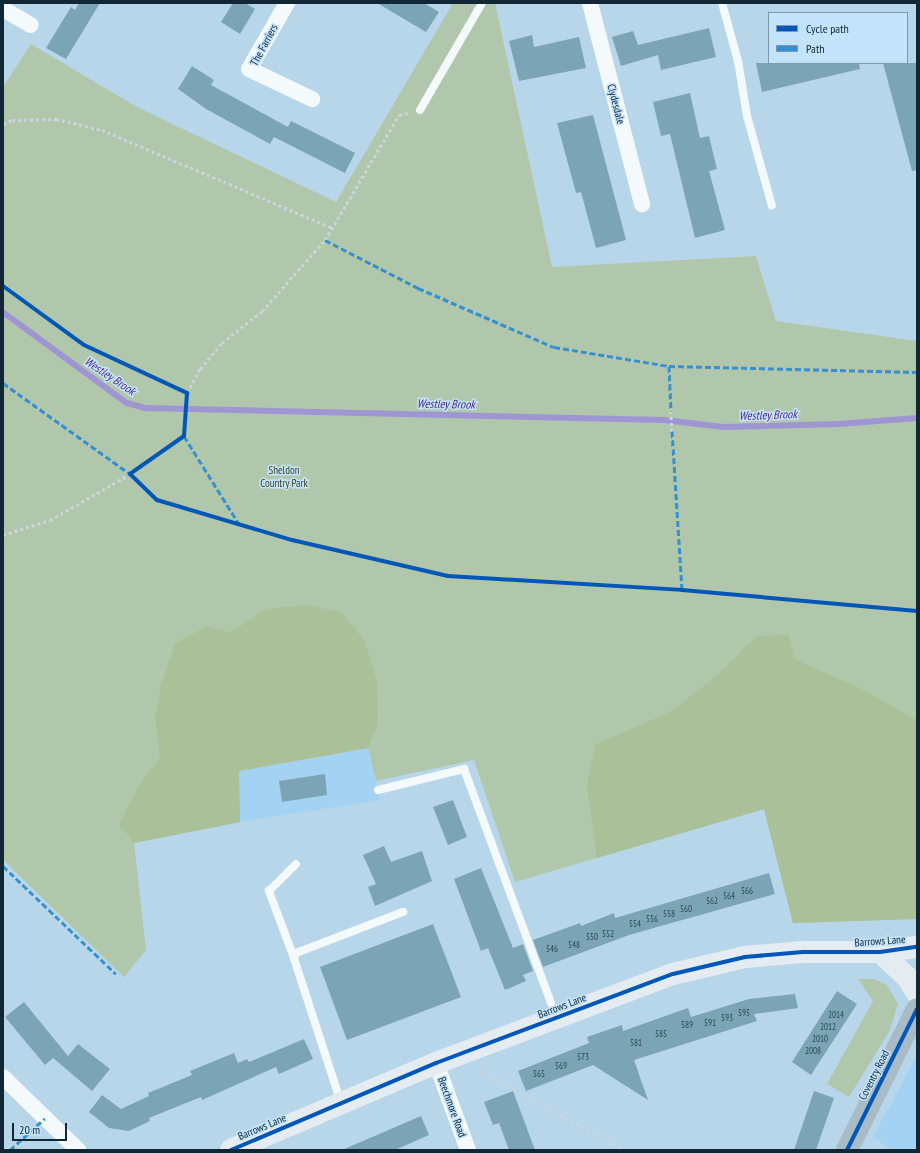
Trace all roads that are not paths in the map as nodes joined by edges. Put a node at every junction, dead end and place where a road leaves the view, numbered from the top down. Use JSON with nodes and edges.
{"nodes":[{"id":1,"x":287,"y":3,"type":"edge"},
{"id":2,"x":482,"y":3,"type":"edge"},
{"id":3,"x":590,"y":3,"type":"edge"},
{"id":4,"x":722,"y":3,"type":"edge"},
{"id":5,"x":3,"y":9,"type":"edge"},
{"id":6,"x":31,"y":25,"type":"dead end"},
{"id":7,"x":312,"y":99,"type":"dead end"},
{"id":8,"x":420,"y":110,"type":"road end"},
{"id":9,"x":642,"y":204,"type":"dead end"},
{"id":10,"x":772,"y":206,"type":"dead end"},
{"id":11,"x":378,"y":790,"type":"dead end"},
{"id":12,"x":296,"y":864,"type":"dead end"},
{"id":13,"x":403,"y":912,"type":"dead end"},
{"id":14,"x":917,"y":947,"type":"edge"},
{"id":15,"x":880,"y":952,"type":"junction"},
{"id":16,"x":294,"y":958,"type":"junction"},
{"id":17,"x":917,"y":993,"type":"edge"},
{"id":18,"x":917,"y":1009,"type":"edge"},
{"id":19,"x":556,"y":1018,"type":"junction"},
{"id":20,"x":436,"y":1064,"type":"junction"},
{"id":21,"x":3,"y":1077,"type":"edge"},
{"id":22,"x":342,"y":1103,"type":"junction"},
{"id":23,"x":78,"y":1150,"type":"edge"},
{"id":24,"x":231,"y":1150,"type":"edge"},
{"id":25,"x":468,"y":1150,"type":"edge"},
{"id":26,"x":847,"y":1150,"type":"edge"}],
"edges":[{"from":1,"to":7,"type":"street","name":"The Farriers"},
{"from":2,"to":8,"type":"lane"},
{"from":3,"to":9,"type":"street","name":"Clydesdale"},
{"from":4,"to":10,"type":"lane"},
{"from":5,"to":6,"type":"street"},
{"from":11,"to":19,"type":"lane"},
{"from":12,"to":16,"type":"lane"},
{"from":13,"to":16,"type":"lane"},
{"from":14,"to":15,"type":"street","name":"Barrows Lane"},
{"from":15,"to":17,"type":"street","name":"Barrows Lane"},
{"from":15,"to":19,"type":"street","name":"Barrows Lane"},
{"from":16,"to":22,"type":"lane"},
{"from":18,"to":26,"type":"highway","name":"Coventry Road"},
{"from":19,"to":20,"type":"street","name":"Barrows Lane"},
{"from":20,"to":22,"type":"street","name":"Barrows Lane"},
{"from":20,"to":25,"type":"street","name":"Beechmore Road"},
{"from":21,"to":23,"type":"street"},
{"from":22,"to":24,"type":"street","name":"Barrows Lane"}]}
